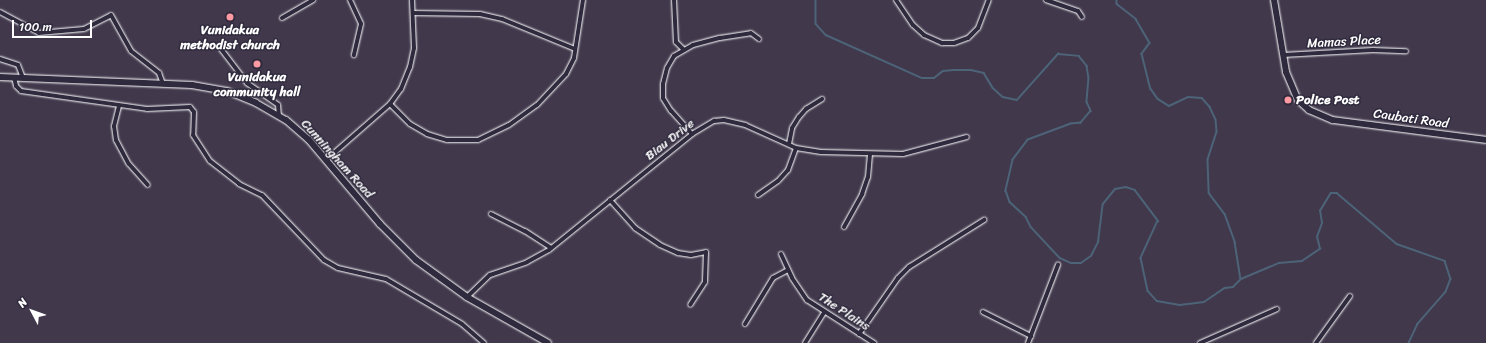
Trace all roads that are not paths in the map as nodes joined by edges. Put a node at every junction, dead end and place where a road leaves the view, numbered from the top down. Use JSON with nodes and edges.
{"nodes":[{"id":1,"x":313,"y":0,"type":"edge"},
{"id":2,"x":350,"y":0,"type":"edge"},
{"id":3,"x":412,"y":0,"type":"edge"},
{"id":4,"x":583,"y":0,"type":"edge"},
{"id":5,"x":674,"y":0,"type":"edge"},
{"id":6,"x":896,"y":0,"type":"edge"},
{"id":7,"x":989,"y":0,"type":"edge"},
{"id":8,"x":1046,"y":0,"type":"edge"},
{"id":9,"x":1274,"y":0,"type":"edge"},
{"id":10,"x":0,"y":12,"type":"edge"},
{"id":11,"x":413,"y":13,"type":"junction"},
{"id":12,"x":1082,"y":17,"type":"dead end"},
{"id":13,"x":282,"y":18,"type":"dead end"},
{"id":14,"x":759,"y":39,"type":"dead end"},
{"id":15,"x":221,"y":49,"type":"dead end"},
{"id":16,"x":575,"y":49,"type":"junction"},
{"id":17,"x":684,"y":50,"type":"junction"},
{"id":18,"x":1406,"y":51,"type":"dead end"},
{"id":19,"x":354,"y":55,"type":"dead end"},
{"id":20,"x":1283,"y":55,"type":"junction"},
{"id":21,"x":0,"y":59,"type":"edge"},
{"id":22,"x":0,"y":77,"type":"edge"},
{"id":23,"x":14,"y":77,"type":"junction"},
{"id":24,"x":23,"y":78,"type":"junction"},
{"id":25,"x":163,"y":84,"type":"junction"},
{"id":26,"x":822,"y":99,"type":"dead end"},
{"id":27,"x":390,"y":104,"type":"junction"},
{"id":28,"x":119,"y":106,"type":"junction"},
{"id":29,"x":279,"y":116,"type":"junction"},
{"id":30,"x":692,"y":134,"type":"junction"},
{"id":31,"x":967,"y":137,"type":"dead end"},
{"id":32,"x":1486,"y":140,"type":"edge"},
{"id":33,"x":790,"y":144,"type":"junction"},
{"id":34,"x":796,"y":148,"type":"junction"},
{"id":35,"x":870,"y":154,"type":"junction"},
{"id":36,"x":326,"y":160,"type":"junction"},
{"id":37,"x":148,"y":185,"type":"dead end"},
{"id":38,"x":758,"y":195,"type":"dead end"},
{"id":39,"x":610,"y":200,"type":"junction"},
{"id":40,"x":491,"y":214,"type":"dead end"},
{"id":41,"x":984,"y":220,"type":"dead end"},
{"id":42,"x":844,"y":227,"type":"dead end"},
{"id":43,"x":551,"y":248,"type":"junction"},
{"id":44,"x":780,"y":254,"type":"dead end"},
{"id":45,"x":1058,"y":265,"type":"dead end"},
{"id":46,"x":788,"y":270,"type":"junction"},
{"id":47,"x":1350,"y":296,"type":"dead end"},
{"id":48,"x":467,"y":297,"type":"junction"},
{"id":49,"x":690,"y":306,"type":"dead end"},
{"id":50,"x":1277,"y":310,"type":"dead end"},
{"id":51,"x":824,"y":312,"type":"junction"},
{"id":52,"x":983,"y":312,"type":"dead end"},
{"id":53,"x":745,"y":324,"type":"dead end"},
{"id":54,"x":859,"y":334,"type":"junction"},
{"id":55,"x":1031,"y":336,"type":"junction"},
{"id":56,"x":484,"y":343,"type":"edge"},
{"id":57,"x":548,"y":343,"type":"edge"},
{"id":58,"x":805,"y":343,"type":"edge"},
{"id":59,"x":874,"y":343,"type":"edge"},
{"id":60,"x":1028,"y":343,"type":"edge"},
{"id":61,"x":1200,"y":343,"type":"edge"},
{"id":62,"x":1316,"y":343,"type":"edge"}],
"edges":[{"from":1,"to":13,"type":"street"},
{"from":2,"to":19,"type":"street"},
{"from":3,"to":11,"type":"street"},
{"from":4,"to":16,"type":"street"},
{"from":5,"to":17,"type":"street"},
{"from":6,"to":7,"type":"street"},
{"from":8,"to":12,"type":"street"},
{"from":9,"to":20,"type":"main road","name":"Caubati Road"},
{"from":10,"to":25,"type":"street"},
{"from":11,"to":16,"type":"street"},
{"from":11,"to":27,"type":"street"},
{"from":14,"to":17,"type":"street"},
{"from":15,"to":29,"type":"street"},
{"from":16,"to":27,"type":"street"},
{"from":17,"to":30,"type":"street"},
{"from":18,"to":20,"type":"street","name":"Mamas Place"},
{"from":20,"to":32,"type":"main road","name":"Caubati Road"},
{"from":21,"to":24,"type":"street"},
{"from":22,"to":23,"type":"main road","name":"Cunningham Road"},
{"from":23,"to":24,"type":"main road","name":"Cunningham Road"},
{"from":23,"to":28,"type":"street"},
{"from":24,"to":25,"type":"main road","name":"Cunningham Road"},
{"from":25,"to":29,"type":"main road","name":"Cunningham Road"},
{"from":26,"to":33,"type":"street"},
{"from":27,"to":36,"type":"street"},
{"from":28,"to":37,"type":"street"},
{"from":28,"to":56,"type":"street"},
{"from":29,"to":36,"type":"main road","name":"Cunningham Road"},
{"from":30,"to":33,"type":"street","name":"Biau Drive"},
{"from":30,"to":39,"type":"street","name":"Biau Drive"},
{"from":31,"to":35,"type":"street","name":"Biau Drive"},
{"from":33,"to":34,"type":"street","name":"Biau Drive"},
{"from":34,"to":35,"type":"street","name":"Biau Drive"},
{"from":34,"to":38,"type":"street"},
{"from":35,"to":42,"type":"street"},
{"from":36,"to":48,"type":"main road","name":"Cunningham Road"},
{"from":39,"to":43,"type":"street","name":"Biau Drive"},
{"from":39,"to":49,"type":"street"},
{"from":40,"to":43,"type":"street"},
{"from":41,"to":54,"type":"street"},
{"from":43,"to":48,"type":"street","name":"Biau Drive"},
{"from":44,"to":46,"type":"street","name":"The Plains"},
{"from":45,"to":55,"type":"street"},
{"from":46,"to":51,"type":"street","name":"The Plains"},
{"from":46,"to":53,"type":"street"},
{"from":47,"to":62,"type":"street"},
{"from":48,"to":57,"type":"main road","name":"Cunningham Road"},
{"from":50,"to":61,"type":"street"},
{"from":51,"to":54,"type":"street","name":"The Plains"},
{"from":51,"to":58,"type":"street"},
{"from":52,"to":55,"type":"street"},
{"from":54,"to":59,"type":"street","name":"The Plains"},
{"from":55,"to":60,"type":"street"}]}
